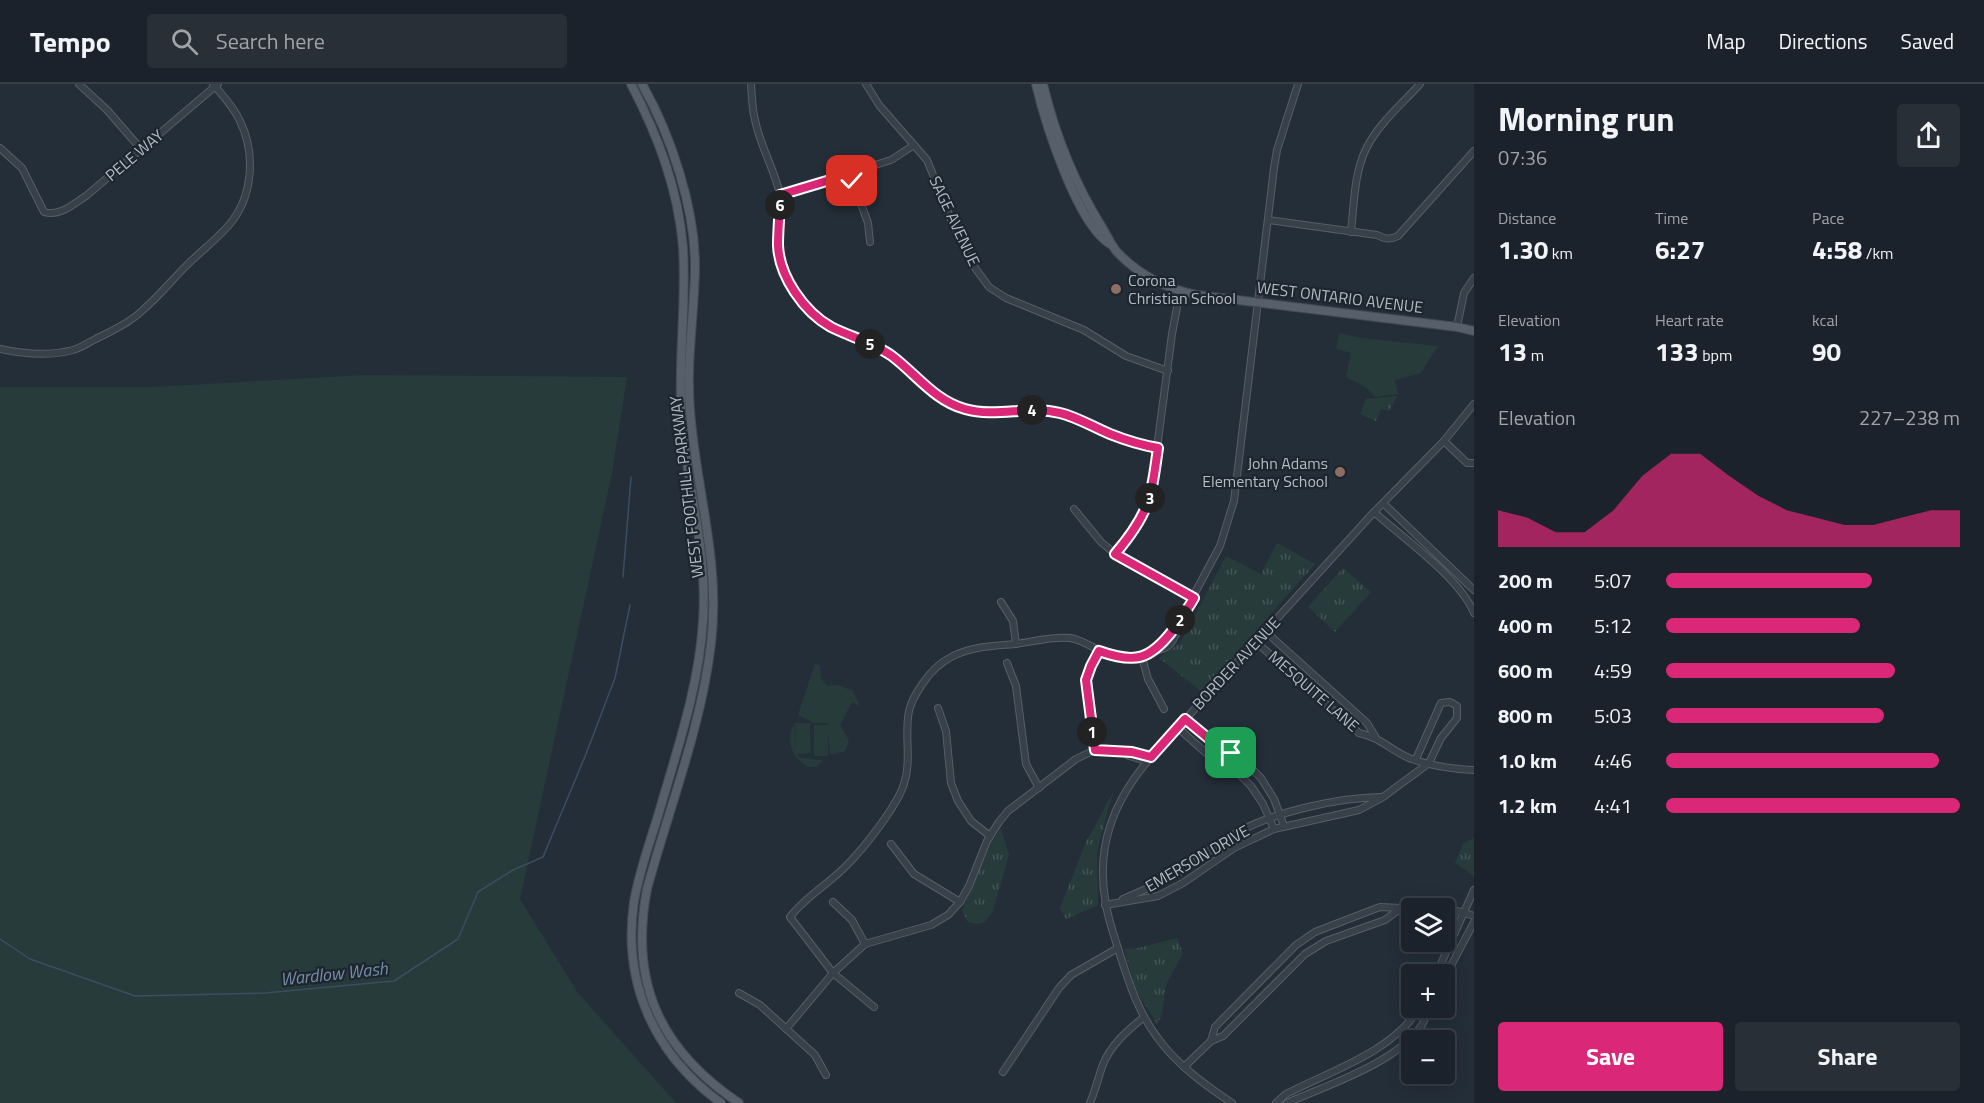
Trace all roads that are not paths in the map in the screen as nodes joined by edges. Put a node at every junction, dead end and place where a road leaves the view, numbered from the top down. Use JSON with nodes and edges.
{"nodes":[{"id":1,"x":79,"y":84,"type":"edge"},
{"id":2,"x":631,"y":84,"type":"edge"},
{"id":3,"x":642,"y":84,"type":"edge"},
{"id":4,"x":751,"y":84,"type":"edge"},
{"id":5,"x":866,"y":84,"type":"edge"},
{"id":6,"x":1036,"y":84,"type":"edge"},
{"id":7,"x":1043,"y":84,"type":"edge"},
{"id":8,"x":1298,"y":84,"type":"edge"},
{"id":9,"x":1420,"y":84,"type":"edge"},
{"id":10,"x":216,"y":85,"type":"edge"},
{"id":11,"x":914,"y":145,"type":"junction"},
{"id":12,"x":0,"y":148,"type":"edge"},
{"id":13,"x":141,"y":149,"type":"junction"},
{"id":14,"x":1474,"y":151,"type":"edge"},
{"id":15,"x":850,"y":174,"type":"junction"},
{"id":16,"x":780,"y":195,"type":"junction"},
{"id":17,"x":1268,"y":220,"type":"junction"},
{"id":18,"x":1351,"y":232,"type":"junction"},
{"id":19,"x":870,"y":242,"type":"dead end"},
{"id":20,"x":1111,"y":244,"type":"junction"},
{"id":21,"x":1474,"y":278,"type":"edge"},
{"id":22,"x":1180,"y":291,"type":"junction"},
{"id":23,"x":1258,"y":302,"type":"junction"},
{"id":24,"x":1456,"y":327,"type":"junction"},
{"id":25,"x":1474,"y":331,"type":"edge"},
{"id":26,"x":0,"y":349,"type":"edge"},
{"id":27,"x":1168,"y":371,"type":"junction"},
{"id":28,"x":1474,"y":404,"type":"edge"},
{"id":29,"x":1444,"y":441,"type":"junction"},
{"id":30,"x":1158,"y":448,"type":"junction"},
{"id":31,"x":1474,"y":463,"type":"edge"},
{"id":32,"x":1383,"y":503,"type":"junction"},
{"id":33,"x":1074,"y":509,"type":"dead end"},
{"id":34,"x":1374,"y":512,"type":"junction"},
{"id":35,"x":1115,"y":554,"type":"junction"},
{"id":36,"x":1474,"y":590,"type":"edge"},
{"id":37,"x":1194,"y":598,"type":"junction"},
{"id":38,"x":1000,"y":602,"type":"dead end"},
{"id":39,"x":1474,"y":613,"type":"edge"},
{"id":40,"x":1266,"y":632,"type":"junction"},
{"id":41,"x":1256,"y":642,"type":"junction"},
{"id":42,"x":1016,"y":644,"type":"junction"},
{"id":43,"x":1099,"y":651,"type":"junction"},
{"id":44,"x":1142,"y":657,"type":"junction"},
{"id":45,"x":1007,"y":663,"type":"dead end"},
{"id":46,"x":938,"y":708,"type":"dead end"},
{"id":47,"x":1164,"y":709,"type":"dead end"},
{"id":48,"x":1185,"y":719,"type":"junction"},
{"id":49,"x":1177,"y":727,"type":"junction"},
{"id":50,"x":1375,"y":736,"type":"junction"},
{"id":51,"x":1095,"y":750,"type":"junction"},
{"id":52,"x":1149,"y":759,"type":"junction"},
{"id":53,"x":1416,"y":759,"type":"junction"},
{"id":54,"x":1429,"y":763,"type":"junction"},
{"id":55,"x":1474,"y":770,"type":"edge"},
{"id":56,"x":1039,"y":788,"type":"junction"},
{"id":57,"x":1383,"y":797,"type":"junction"},
{"id":58,"x":1280,"y":815,"type":"junction"},
{"id":59,"x":1269,"y":818,"type":"junction"},
{"id":60,"x":1284,"y":826,"type":"junction"},
{"id":61,"x":1274,"y":829,"type":"junction"},
{"id":62,"x":990,"y":836,"type":"junction"},
{"id":63,"x":891,"y":844,"type":"dead end"},
{"id":64,"x":1474,"y":890,"type":"edge"},
{"id":65,"x":833,"y":902,"type":"dead end"},
{"id":66,"x":960,"y":902,"type":"junction"},
{"id":67,"x":1117,"y":902,"type":"junction"},
{"id":68,"x":1105,"y":905,"type":"junction"},
{"id":69,"x":1401,"y":908,"type":"joint"},
{"id":70,"x":1455,"y":910,"type":"edge"},
{"id":71,"x":1464,"y":913,"type":"junction"},
{"id":72,"x":1474,"y":916,"type":"edge"},
{"id":73,"x":1474,"y":922,"type":"edge"},
{"id":74,"x":866,"y":944,"type":"junction"},
{"id":75,"x":1118,"y":948,"type":"junction"},
{"id":76,"x":1283,"y":957,"type":"junction"},
{"id":77,"x":1441,"y":964,"type":"edge"},
{"id":78,"x":1452,"y":964,"type":"edge"},
{"id":79,"x":1292,"y":965,"type":"junction"},
{"id":80,"x":833,"y":973,"type":"junction"},
{"id":81,"x":739,"y":993,"type":"dead end"},
{"id":82,"x":874,"y":1007,"type":"dead end"},
{"id":83,"x":1144,"y":1017,"type":"junction"},
{"id":84,"x":1412,"y":1018,"type":"edge"},
{"id":85,"x":1425,"y":1018,"type":"edge"},
{"id":86,"x":786,"y":1029,"type":"junction"},
{"id":87,"x":1211,"y":1041,"type":"junction"},
{"id":88,"x":1369,"y":1054,"type":"junction"},
{"id":89,"x":1374,"y":1064,"type":"junction"},
{"id":90,"x":1184,"y":1067,"type":"junction"},
{"id":91,"x":1003,"y":1072,"type":"dead end"},
{"id":92,"x":826,"y":1075,"type":"dead end"},
{"id":93,"x":721,"y":1103,"type":"edge"},
{"id":94,"x":739,"y":1103,"type":"edge"},
{"id":95,"x":1090,"y":1103,"type":"edge"},
{"id":96,"x":1232,"y":1103,"type":"edge"},
{"id":97,"x":1276,"y":1103,"type":"edge"},
{"id":98,"x":1287,"y":1103,"type":"edge"}],
"edges":[{"from":1,"to":13,"type":"street"},
{"from":2,"to":93,"type":"main road","name":"WEST FOOTHILL PARKWAY"},
{"from":3,"to":94,"type":"main road","name":"WEST FOOTHILL PARKWAY"},
{"from":4,"to":16,"type":"street"},
{"from":5,"to":11,"type":"street","name":"SAGE AVENUE"},
{"from":6,"to":20,"type":"main road","name":"WEST ONTARIO AVENUE"},
{"from":7,"to":20,"type":"main road","name":"WEST ONTARIO AVENUE"},
{"from":8,"to":17,"type":"street"},
{"from":9,"to":18,"type":"street"},
{"from":10,"to":13,"type":"street","name":"PELE WAY"},
{"from":10,"to":26,"type":"street"},
{"from":11,"to":15,"type":"street"},
{"from":11,"to":27,"type":"street","name":"SAGE AVENUE"},
{"from":12,"to":13,"type":"street","name":"PELE WAY"},
{"from":14,"to":18,"type":"street"},
{"from":15,"to":16,"type":"street"},
{"from":15,"to":19,"type":"street"},
{"from":16,"to":30,"type":"street"},
{"from":17,"to":18,"type":"street"},
{"from":17,"to":23,"type":"street"},
{"from":20,"to":22,"type":"main road","name":"WEST ONTARIO AVENUE"},
{"from":21,"to":24,"type":"street"},
{"from":22,"to":23,"type":"main road","name":"WEST ONTARIO AVENUE"},
{"from":22,"to":27,"type":"street"},
{"from":23,"to":24,"type":"main road","name":"WEST ONTARIO AVENUE"},
{"from":23,"to":37,"type":"street"},
{"from":24,"to":25,"type":"main road","name":"WEST ONTARIO AVENUE"},
{"from":27,"to":30,"type":"street"},
{"from":28,"to":29,"type":"street","name":"BORDER AVENUE"},
{"from":29,"to":31,"type":"street"},
{"from":29,"to":32,"type":"street","name":"BORDER AVENUE"},
{"from":30,"to":35,"type":"street"},
{"from":32,"to":34,"type":"street","name":"BORDER AVENUE"},
{"from":32,"to":36,"type":"street"},
{"from":33,"to":35,"type":"street"},
{"from":34,"to":39,"type":"street"},
{"from":34,"to":40,"type":"street","name":"BORDER AVENUE"},
{"from":35,"to":37,"type":"street"},
{"from":37,"to":44,"type":"street"},
{"from":38,"to":42,"type":"street"},
{"from":40,"to":41,"type":"street","name":"BORDER AVENUE"},
{"from":40,"to":50,"type":"street","name":"MESQUITE LANE"},
{"from":41,"to":48,"type":"street","name":"BORDER AVENUE"},
{"from":41,"to":50,"type":"street","name":"MESQUITE LANE"},
{"from":42,"to":43,"type":"street"},
{"from":42,"to":80,"type":"street"},
{"from":43,"to":44,"type":"street"},
{"from":43,"to":51,"type":"street"},
{"from":44,"to":47,"type":"street"},
{"from":45,"to":56,"type":"street"},
{"from":46,"to":62,"type":"street"},
{"from":48,"to":49,"type":"street","name":"BORDER AVENUE"},
{"from":48,"to":58,"type":"street"},
{"from":49,"to":52,"type":"street","name":"BORDER AVENUE"},
{"from":49,"to":59,"type":"street"},
{"from":50,"to":53,"type":"street","name":"MESQUITE LANE"},
{"from":51,"to":52,"type":"street"},
{"from":51,"to":56,"type":"street"},
{"from":52,"to":68,"type":"street","name":"BORDER AVENUE"},
{"from":53,"to":54,"type":"street","name":"MESQUITE LANE"},
{"from":53,"to":54,"type":"street","name":"EMERSON DRIVE"},
{"from":54,"to":55,"type":"street","name":"MESQUITE LANE"},
{"from":54,"to":57,"type":"street","name":"EMERSON DRIVE"},
{"from":56,"to":62,"type":"street"},
{"from":57,"to":58,"type":"street","name":"EMERSON DRIVE"},
{"from":57,"to":60,"type":"street","name":"EMERSON DRIVE"},
{"from":58,"to":59,"type":"street","name":"EMERSON DRIVE"},
{"from":58,"to":60,"type":"street"},
{"from":59,"to":61,"type":"street"},
{"from":59,"to":67,"type":"street","name":"EMERSON DRIVE"},
{"from":60,"to":61,"type":"street","name":"EMERSON DRIVE"},
{"from":61,"to":67,"type":"street","name":"EMERSON DRIVE"},
{"from":62,"to":66,"type":"street"},
{"from":63,"to":66,"type":"street"},
{"from":64,"to":71,"type":"street"},
{"from":65,"to":74,"type":"street"},
{"from":66,"to":74,"type":"street"},
{"from":67,"to":68,"type":"street","name":"EMERSON DRIVE"},
{"from":68,"to":75,"type":"street","name":"BORDER AVENUE"},
{"from":69,"to":76,"type":"street"},
{"from":69,"to":79,"type":"street"},
{"from":70,"to":71,"type":"street"},
{"from":71,"to":72,"type":"street"},
{"from":71,"to":77,"type":"street"},
{"from":73,"to":78,"type":"street"},
{"from":74,"to":80,"type":"street"},
{"from":75,"to":83,"type":"street","name":"BORDER AVENUE"},
{"from":75,"to":91,"type":"street"},
{"from":76,"to":79,"type":"street"},
{"from":76,"to":87,"type":"street"},
{"from":79,"to":87,"type":"street"},
{"from":80,"to":82,"type":"street"},
{"from":80,"to":86,"type":"street"},
{"from":81,"to":86,"type":"street"},
{"from":83,"to":90,"type":"street","name":"BORDER AVENUE"},
{"from":83,"to":95,"type":"street"},
{"from":84,"to":88,"type":"street"},
{"from":85,"to":89,"type":"street"},
{"from":86,"to":92,"type":"street"},
{"from":87,"to":90,"type":"street"},
{"from":88,"to":89,"type":"street"},
{"from":88,"to":97,"type":"street"},
{"from":89,"to":98,"type":"street"},
{"from":90,"to":96,"type":"street","name":"BORDER AVENUE"}]}
